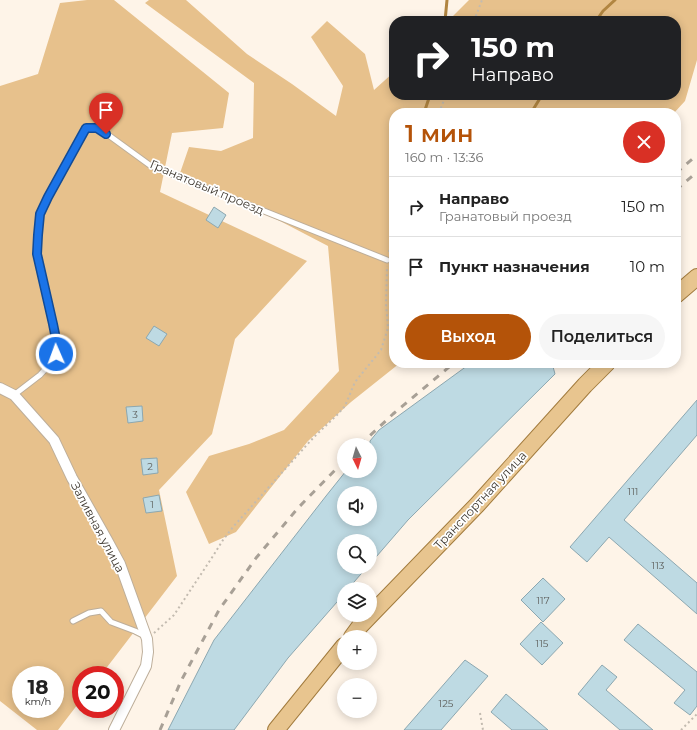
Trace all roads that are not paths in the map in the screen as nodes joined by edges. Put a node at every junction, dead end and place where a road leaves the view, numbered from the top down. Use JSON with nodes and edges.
{"nodes":[{"id":1,"x":387,"y":260,"type":"road end"},
{"id":2,"x":697,"y":277,"type":"edge"},
{"id":3,"x":681,"y":291,"type":"edge"},
{"id":4,"x":602,"y":368,"type":"edge"},
{"id":5,"x":0,"y":388,"type":"edge"},
{"id":6,"x":14,"y":394,"type":"junction"},
{"id":7,"x":73,"y":621,"type":"dead end"},
{"id":8,"x":357,"y":630,"type":"edge"},
{"id":9,"x":146,"y":638,"type":"junction"},
{"id":10,"x":337,"y":655,"type":"edge"},
{"id":11,"x":114,"y":730,"type":"edge"},
{"id":12,"x":276,"y":730,"type":"edge"}],
"edges":[{"from":1,"to":6,"type":"lane","name":"Гранатовый проезд"},
{"from":2,"to":3,"type":"main road"},
{"from":4,"to":8,"type":"main road","name":"Транспортная улица"},
{"from":5,"to":6,"type":"street","name":"Заливная улица"},
{"from":6,"to":9,"type":"street","name":"Заливная улица"},
{"from":7,"to":9,"type":"lane"},
{"from":9,"to":11,"type":"street","name":"Заливная улица"},
{"from":10,"to":12,"type":"main road"}]}
